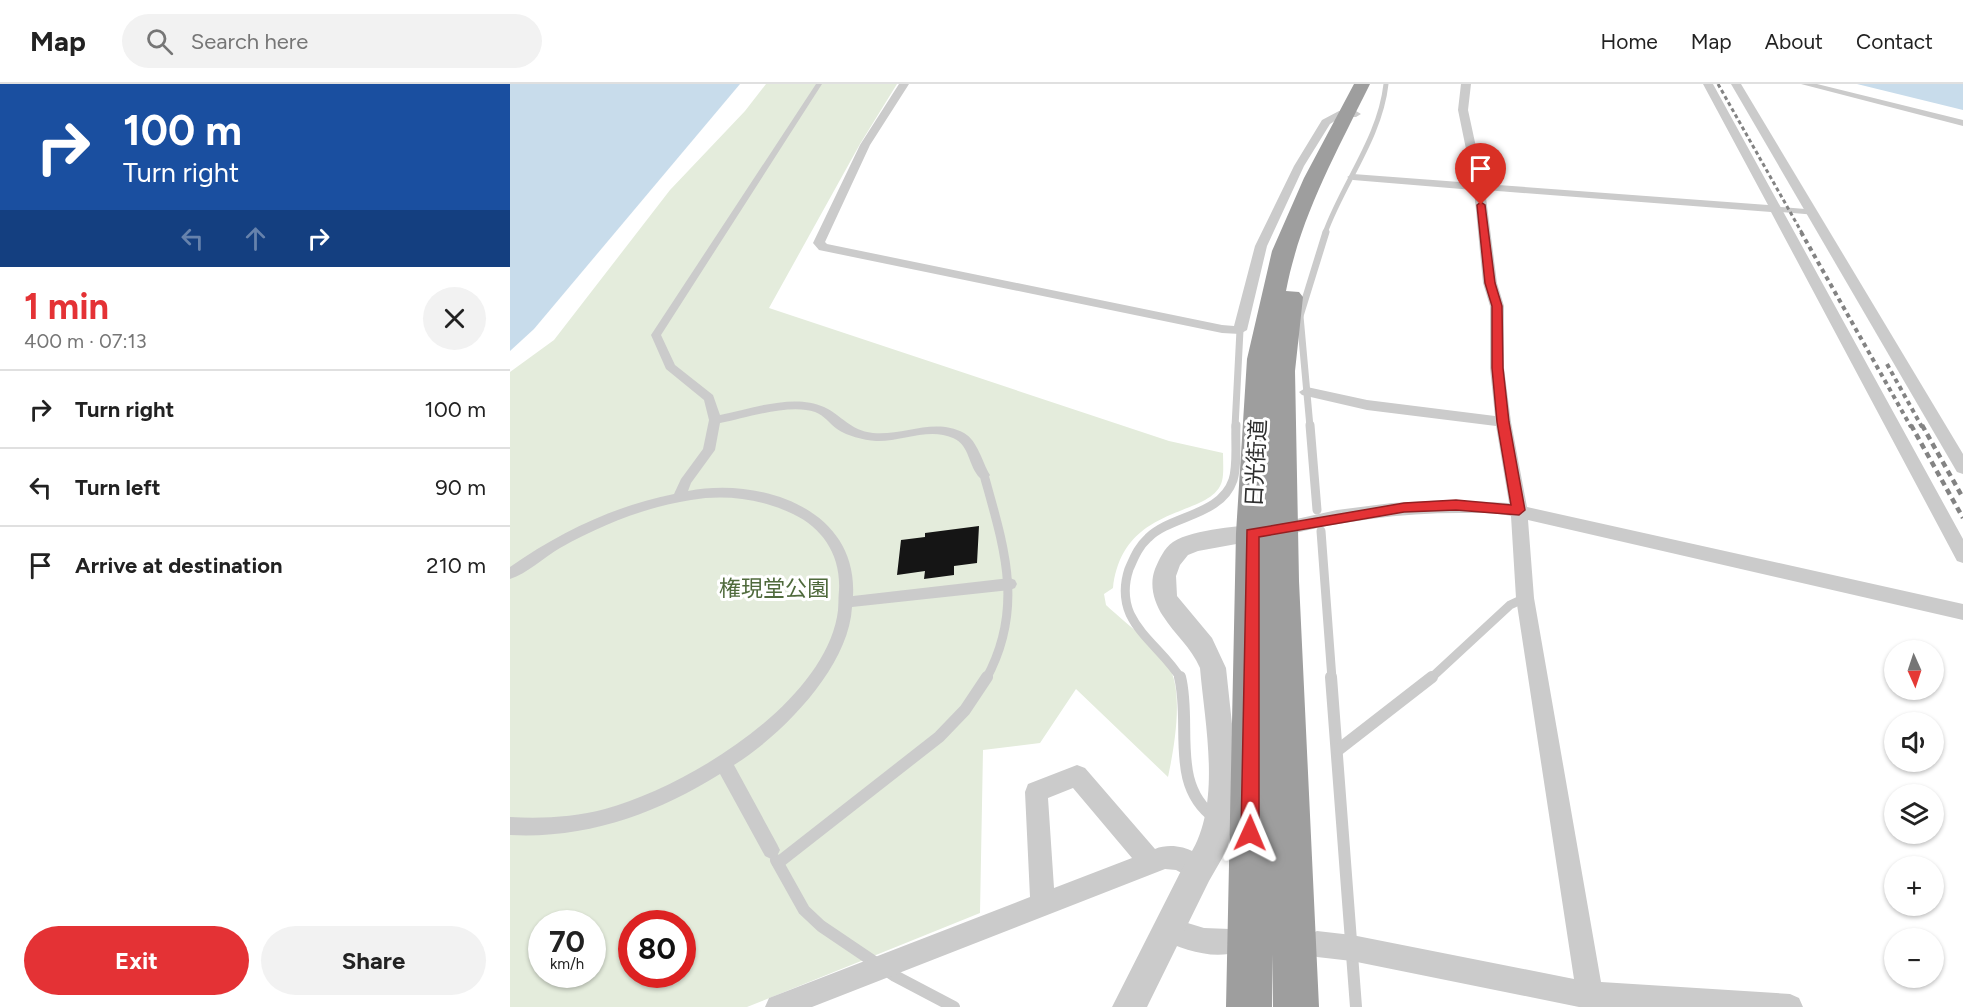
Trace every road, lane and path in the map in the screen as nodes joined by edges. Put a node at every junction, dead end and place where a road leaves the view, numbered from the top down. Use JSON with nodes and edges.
{"nodes":[{"id":1,"x":819,"y":84,"type":"edge"},
{"id":2,"x":904,"y":84,"type":"edge"},
{"id":3,"x":1364,"y":84,"type":"edge"},
{"id":4,"x":1386,"y":84,"type":"edge"},
{"id":5,"x":1466,"y":84,"type":"edge"},
{"id":6,"x":1708,"y":84,"type":"edge"},
{"id":7,"x":1736,"y":84,"type":"edge"},
{"id":8,"x":1806,"y":84,"type":"edge"},
{"id":9,"x":1351,"y":113,"type":"junction"},
{"id":10,"x":1963,"y":123,"type":"edge"},
{"id":11,"x":1353,"y":177,"type":"junction"},
{"id":12,"x":1479,"y":185,"type":"junction"},
{"id":13,"x":1775,"y":209,"type":"junction"},
{"id":14,"x":1811,"y":212,"type":"junction"},
{"id":15,"x":1294,"y":315,"type":"junction"},
{"id":16,"x":1240,"y":330,"type":"junction"},
{"id":17,"x":1307,"y":392,"type":"junction"},
{"id":18,"x":715,"y":420,"type":"junction"},
{"id":19,"x":1503,"y":422,"type":"junction"},
{"id":20,"x":1963,"y":468,"type":"edge"},
{"id":21,"x":984,"y":475,"type":"joint"},
{"id":22,"x":679,"y":498,"type":"junction"},
{"id":23,"x":1317,"y":510,"type":"dead end"},
{"id":24,"x":1519,"y":510,"type":"junction"},
{"id":25,"x":1283,"y":529,"type":"junction"},
{"id":26,"x":1321,"y":531,"type":"dead end"},
{"id":27,"x":1252,"y":533,"type":"junction"},
{"id":28,"x":1963,"y":556,"type":"edge"},
{"id":29,"x":510,"y":574,"type":"edge"},
{"id":30,"x":1010,"y":584,"type":"junction"},
{"id":31,"x":1525,"y":598,"type":"junction"},
{"id":32,"x":847,"y":602,"type":"junction"},
{"id":33,"x":1963,"y":612,"type":"edge"},
{"id":34,"x":1338,"y":750,"type":"junction"},
{"id":35,"x":724,"y":764,"type":"junction"},
{"id":36,"x":1217,"y":819,"type":"junction"},
{"id":37,"x":510,"y":826,"type":"edge"},
{"id":38,"x":775,"y":857,"type":"junction"},
{"id":39,"x":1150,"y":862,"type":"junction"},
{"id":40,"x":1198,"y":870,"type":"junction"},
{"id":41,"x":1043,"y":903,"type":"junction"},
{"id":42,"x":1167,"y":930,"type":"junction"},
{"id":43,"x":1230,"y":942,"type":"dead end"},
{"id":44,"x":1317,"y":944,"type":"dead end"},
{"id":45,"x":1353,"y":948,"type":"junction"},
{"id":46,"x":880,"y":965,"type":"junction"},
{"id":47,"x":1591,"y":1001,"type":"edge"},
{"id":48,"x":777,"y":1007,"type":"edge"},
{"id":49,"x":954,"y":1007,"type":"edge"},
{"id":50,"x":1129,"y":1007,"type":"edge"},
{"id":51,"x":1249,"y":1007,"type":"edge"},
{"id":52,"x":1296,"y":1007,"type":"edge"},
{"id":53,"x":1356,"y":1007,"type":"edge"},
{"id":54,"x":1790,"y":1007,"type":"edge"}],
"edges":[{"from":1,"to":18,"type":"street"},
{"from":2,"to":16,"type":"street"},
{"from":3,"to":9,"type":"highway","name":"日光街道"},
{"from":4,"to":11,"type":"lane"},
{"from":5,"to":12,"type":"street"},
{"from":6,"to":13,"type":"street"},
{"from":7,"to":14,"type":"street"},
{"from":8,"to":10,"type":"street"},
{"from":9,"to":15,"type":"highway","name":"日光街道"},
{"from":9,"to":16,"type":"street"},
{"from":9,"to":27,"type":"highway","name":"日光街道"},
{"from":11,"to":12,"type":"street"},
{"from":11,"to":15,"type":"lane"},
{"from":12,"to":13,"type":"street"},
{"from":12,"to":19,"type":"street"},
{"from":13,"to":14,"type":"lane"},
{"from":13,"to":28,"type":"street"},
{"from":14,"to":20,"type":"street"},
{"from":15,"to":17,"type":"lane"},
{"from":15,"to":25,"type":"highway","name":"日光街道"},
{"from":16,"to":36,"type":"lane"},
{"from":17,"to":19,"type":"street"},
{"from":17,"to":23,"type":"lane"},
{"from":18,"to":21,"type":"street"},
{"from":18,"to":22,"type":"street"},
{"from":19,"to":24,"type":"street"},
{"from":21,"to":30,"type":"lane"},
{"from":22,"to":29,"type":"street"},
{"from":22,"to":32,"type":"street"},
{"from":24,"to":25,"type":"street"},
{"from":24,"to":31,"type":"street"},
{"from":24,"to":33,"type":"street"},
{"from":25,"to":27,"type":"street"},
{"from":25,"to":52,"type":"highway","name":"日光街道"},
{"from":26,"to":34,"type":"lane"},
{"from":27,"to":36,"type":"street"},
{"from":27,"to":51,"type":"highway","name":"日光街道"},
{"from":30,"to":32,"type":"street"},
{"from":30,"to":38,"type":"lane"},
{"from":31,"to":34,"type":"lane"},
{"from":31,"to":47,"type":"street"},
{"from":32,"to":35,"type":"street"},
{"from":34,"to":45,"type":"lane"},
{"from":35,"to":37,"type":"street"},
{"from":35,"to":38,"type":"street"},
{"from":36,"to":40,"type":"street"},
{"from":38,"to":46,"type":"lane"},
{"from":39,"to":40,"type":"street"},
{"from":39,"to":41,"type":"street"},
{"from":39,"to":41,"type":"street"},
{"from":40,"to":42,"type":"street"},
{"from":41,"to":46,"type":"street"},
{"from":42,"to":43,"type":"street"},
{"from":42,"to":50,"type":"street"},
{"from":44,"to":45,"type":"street"},
{"from":45,"to":47,"type":"street"},
{"from":45,"to":53,"type":"lane"},
{"from":46,"to":48,"type":"street"},
{"from":46,"to":49,"type":"lane"},
{"from":47,"to":54,"type":"street"}]}
